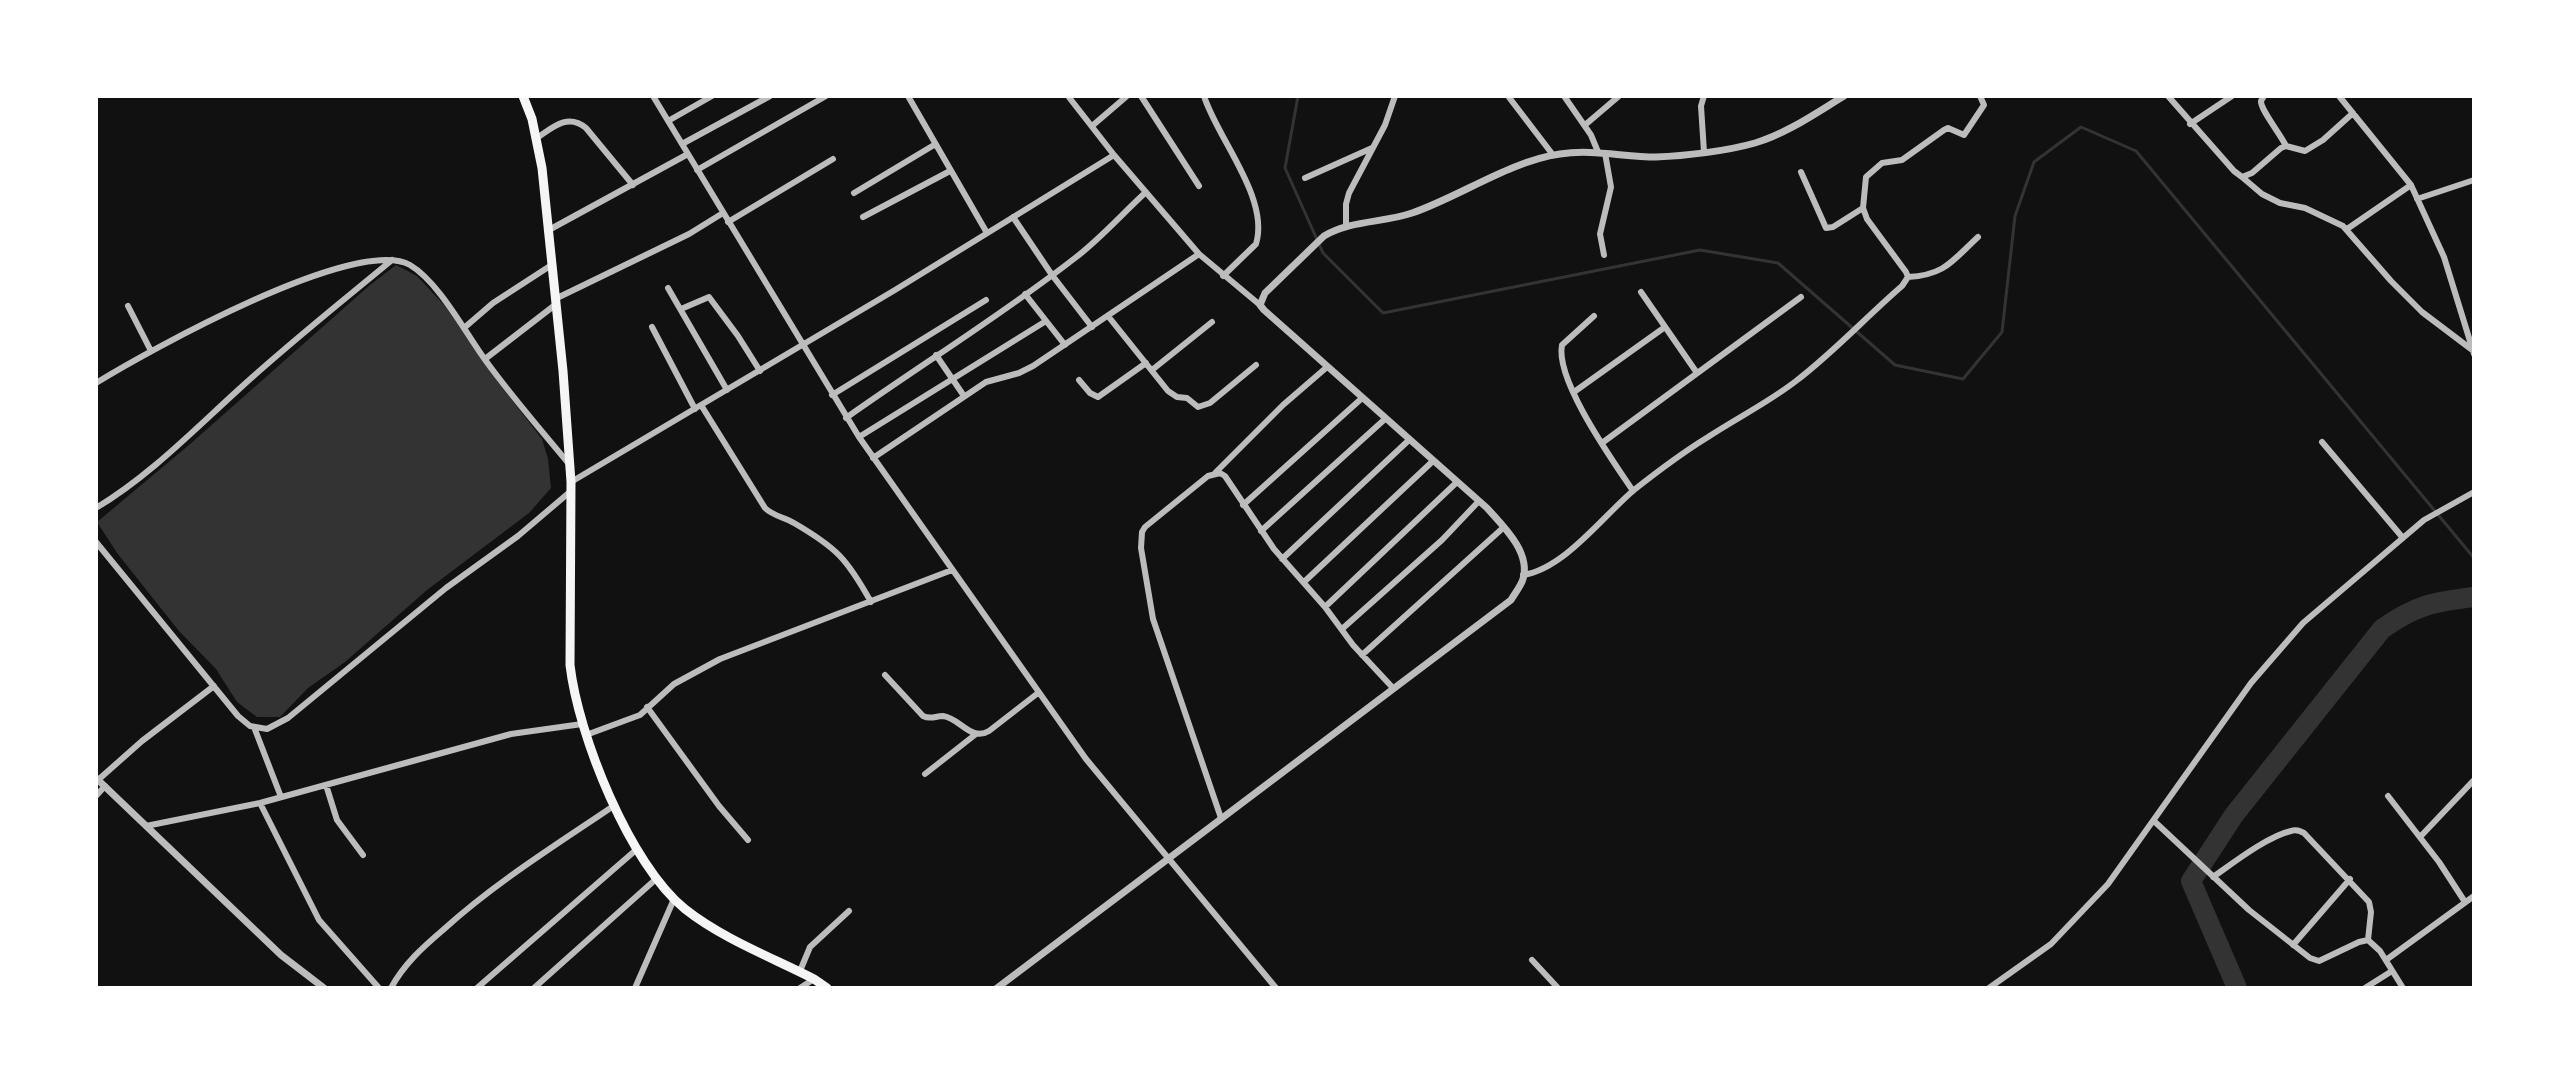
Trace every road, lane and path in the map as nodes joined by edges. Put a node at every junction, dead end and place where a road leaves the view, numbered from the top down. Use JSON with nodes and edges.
{"nodes":[{"id":1,"x":523,"y":96,"type":"edge"},
{"id":2,"x":653,"y":96,"type":"edge"},
{"id":3,"x":712,"y":96,"type":"edge"},
{"id":4,"x":770,"y":96,"type":"edge"},
{"id":5,"x":826,"y":96,"type":"edge"},
{"id":6,"x":908,"y":96,"type":"edge"},
{"id":7,"x":1068,"y":96,"type":"edge"},
{"id":8,"x":1127,"y":96,"type":"edge"},
{"id":9,"x":1141,"y":96,"type":"edge"},
{"id":10,"x":1204,"y":96,"type":"edge"},
{"id":11,"x":1395,"y":96,"type":"edge"},
{"id":12,"x":1508,"y":96,"type":"edge"},
{"id":13,"x":1564,"y":96,"type":"edge"},
{"id":14,"x":1619,"y":96,"type":"edge"},
{"id":15,"x":1704,"y":96,"type":"edge"},
{"id":16,"x":1844,"y":96,"type":"edge"},
{"id":17,"x":1980,"y":96,"type":"edge"},
{"id":18,"x":2168,"y":96,"type":"edge"},
{"id":19,"x":2232,"y":96,"type":"edge"},
{"id":20,"x":2264,"y":96,"type":"edge"},
{"id":21,"x":2339,"y":96,"type":"edge"},
{"id":22,"x":2353,"y":113,"type":"junction"},
{"id":23,"x":668,"y":121,"type":"junction"},
{"id":24,"x":2190,"y":123,"type":"junction"},
{"id":25,"x":1585,"y":124,"type":"junction"},
{"id":26,"x":1092,"y":126,"type":"junction"},
{"id":27,"x":537,"y":138,"type":"junction"},
{"id":28,"x":682,"y":144,"type":"junction"},
{"id":29,"x":934,"y":145,"type":"junction"},
{"id":30,"x":2286,"y":146,"type":"junction"},
{"id":31,"x":1372,"y":147,"type":"junction"},
{"id":32,"x":1704,"y":152,"type":"junction"},
{"id":33,"x":1602,"y":153,"type":"junction"},
{"id":34,"x":688,"y":154,"type":"junction"},
{"id":35,"x":1113,"y":155,"type":"junction"},
{"id":36,"x":1553,"y":155,"type":"junction"},
{"id":37,"x":833,"y":159,"type":"dead end"},
{"id":38,"x":697,"y":170,"type":"junction"},
{"id":39,"x":950,"y":171,"type":"junction"},
{"id":40,"x":1801,"y":172,"type":"dead end"},
{"id":41,"x":2242,"y":177,"type":"junction"},
{"id":42,"x":1305,"y":178,"type":"dead end"},
{"id":43,"x":2474,"y":180,"type":"edge"},
{"id":44,"x":633,"y":185,"type":"junction"},
{"id":45,"x":2411,"y":185,"type":"junction"},
{"id":46,"x":1199,"y":186,"type":"dead end"},
{"id":47,"x":1146,"y":192,"type":"junction"},
{"id":48,"x":854,"y":193,"type":"dead end"},
{"id":49,"x":2417,"y":199,"type":"junction"},
{"id":50,"x":1863,"y":208,"type":"junction"},
{"id":51,"x":723,"y":213,"type":"junction"},
{"id":52,"x":863,"y":217,"type":"dead end"},
{"id":53,"x":1013,"y":217,"type":"junction"},
{"id":54,"x":728,"y":222,"type":"junction"},
{"id":55,"x":1346,"y":226,"type":"junction"},
{"id":56,"x":2347,"y":229,"type":"junction"},
{"id":57,"x":547,"y":231,"type":"junction"},
{"id":58,"x":987,"y":233,"type":"junction"},
{"id":59,"x":1978,"y":237,"type":"dead end"},
{"id":60,"x":1199,"y":254,"type":"junction"},
{"id":61,"x":1604,"y":255,"type":"dead end"},
{"id":62,"x":392,"y":260,"type":"junction"},
{"id":63,"x":550,"y":266,"type":"junction"},
{"id":64,"x":1052,"y":275,"type":"junction"},
{"id":65,"x":1223,"y":276,"type":"junction"},
{"id":66,"x":1908,"y":277,"type":"junction"},
{"id":67,"x":669,"y":288,"type":"dead end"},
{"id":68,"x":1641,"y":292,"type":"dead end"},
{"id":69,"x":1025,"y":294,"type":"junction"},
{"id":70,"x":1801,"y":297,"type":"dead end"},
{"id":71,"x":986,"y":300,"type":"dead end"},
{"id":72,"x":555,"y":302,"type":"junction"},
{"id":73,"x":1260,"y":305,"type":"junction"},
{"id":74,"x":128,"y":306,"type":"dead end"},
{"id":75,"x":681,"y":309,"type":"junction"},
{"id":76,"x":1108,"y":316,"type":"junction"},
{"id":77,"x":1594,"y":316,"type":"dead end"},
{"id":78,"x":1046,"y":321,"type":"junction"},
{"id":79,"x":1212,"y":322,"type":"dead end"},
{"id":80,"x":652,"y":327,"type":"dead end"},
{"id":81,"x":1092,"y":327,"type":"junction"},
{"id":82,"x":1665,"y":327,"type":"junction"},
{"id":83,"x":464,"y":328,"type":"junction"},
{"id":84,"x":1065,"y":345,"type":"junction"},
{"id":85,"x":802,"y":346,"type":"junction"},
{"id":86,"x":151,"y":351,"type":"junction"},
{"id":87,"x":2473,"y":352,"type":"edge"},
{"id":88,"x":936,"y":355,"type":"junction"},
{"id":89,"x":484,"y":359,"type":"junction"},
{"id":90,"x":1146,"y":363,"type":"junction"},
{"id":91,"x":1256,"y":365,"type":"dead end"},
{"id":92,"x":1327,"y":368,"type":"junction"},
{"id":93,"x":1152,"y":370,"type":"junction"},
{"id":94,"x":759,"y":371,"type":"junction"},
{"id":95,"x":1697,"y":373,"type":"junction"},
{"id":96,"x":951,"y":378,"type":"junction"},
{"id":97,"x":1079,"y":380,"type":"dead end"},
{"id":98,"x":96,"y":382,"type":"edge"},
{"id":99,"x":727,"y":390,"type":"junction"},
{"id":100,"x":1574,"y":392,"type":"junction"},
{"id":101,"x":832,"y":395,"type":"junction"},
{"id":102,"x":964,"y":396,"type":"junction"},
{"id":103,"x":1362,"y":399,"type":"junction"},
{"id":104,"x":698,"y":407,"type":"junction"},
{"id":105,"x":846,"y":418,"type":"junction"},
{"id":106,"x":1385,"y":419,"type":"junction"},
{"id":107,"x":859,"y":437,"type":"junction"},
{"id":108,"x":1409,"y":440,"type":"junction"},
{"id":109,"x":2322,"y":442,"type":"dead end"},
{"id":110,"x":1602,"y":443,"type":"junction"},
{"id":111,"x":873,"y":458,"type":"junction"},
{"id":112,"x":1433,"y":461,"type":"junction"},
{"id":113,"x":569,"y":464,"type":"junction"},
{"id":114,"x":1215,"y":473,"type":"junction"},
{"id":115,"x":1457,"y":482,"type":"junction"},
{"id":116,"x":571,"y":486,"type":"junction"},
{"id":117,"x":1633,"y":491,"type":"junction"},
{"id":118,"x":2474,"y":492,"type":"edge"},
{"id":119,"x":1479,"y":501,"type":"junction"},
{"id":120,"x":1243,"y":505,"type":"junction"},
{"id":121,"x":96,"y":508,"type":"edge"},
{"id":122,"x":1504,"y":527,"type":"junction"},
{"id":123,"x":1261,"y":531,"type":"junction"},
{"id":124,"x":2403,"y":538,"type":"junction"},
{"id":125,"x":96,"y":542,"type":"edge"},
{"id":126,"x":1282,"y":559,"type":"junction"},
{"id":127,"x":952,"y":570,"type":"junction"},
{"id":128,"x":1524,"y":575,"type":"junction"},
{"id":129,"x":1304,"y":582,"type":"junction"},
{"id":130,"x":871,"y":602,"type":"junction"},
{"id":131,"x":1326,"y":606,"type":"junction"},
{"id":132,"x":1342,"y":629,"type":"junction"},
{"id":133,"x":1362,"y":655,"type":"junction"},
{"id":134,"x":885,"y":675,"type":"dead end"},
{"id":135,"x":214,"y":686,"type":"junction"},
{"id":136,"x":1393,"y":688,"type":"junction"},
{"id":137,"x":1038,"y":693,"type":"junction"},
{"id":138,"x":647,"y":707,"type":"junction"},
{"id":139,"x":582,"y":724,"type":"junction"},
{"id":140,"x":254,"y":727,"type":"junction"},
{"id":141,"x":976,"y":734,"type":"junction"},
{"id":142,"x":586,"y":735,"type":"junction"},
{"id":143,"x":924,"y":774,"type":"dead end"},
{"id":144,"x":97,"y":779,"type":"edge"},
{"id":145,"x":2474,"y":780,"type":"edge"},
{"id":146,"x":326,"y":785,"type":"junction"},
{"id":147,"x":105,"y":786,"type":"junction"},
{"id":148,"x":96,"y":796,"type":"edge"},
{"id":149,"x":2388,"y":796,"type":"dead end"},
{"id":150,"x":281,"y":797,"type":"junction"},
{"id":151,"x":260,"y":803,"type":"junction"},
{"id":152,"x":615,"y":805,"type":"junction"},
{"id":153,"x":1221,"y":818,"type":"junction"},
{"id":154,"x":2154,"y":821,"type":"junction"},
{"id":155,"x":146,"y":826,"type":"junction"},
{"id":156,"x":2420,"y":837,"type":"junction"},
{"id":157,"x":748,"y":840,"type":"dead end"},
{"id":158,"x":636,"y":849,"type":"junction"},
{"id":159,"x":363,"y":855,"type":"dead end"},
{"id":160,"x":1168,"y":860,"type":"junction"},
{"id":161,"x":2214,"y":877,"type":"junction"},
{"id":162,"x":657,"y":879,"type":"junction"},
{"id":163,"x":2350,"y":879,"type":"junction"},
{"id":164,"x":2474,"y":896,"type":"edge"},
{"id":165,"x":674,"y":899,"type":"junction"},
{"id":166,"x":2465,"y":902,"type":"junction"},
{"id":167,"x":849,"y":911,"type":"dead end"},
{"id":168,"x":2368,"y":940,"type":"junction"},
{"id":169,"x":2292,"y":945,"type":"junction"},
{"id":170,"x":1532,"y":960,"type":"dead end"},
{"id":171,"x":2386,"y":960,"type":"junction"},
{"id":172,"x":2392,"y":971,"type":"junction"},
{"id":173,"x":800,"y":972,"type":"junction"},
{"id":174,"x":814,"y":979,"type":"junction"},
{"id":175,"x":324,"y":988,"type":"edge"},
{"id":176,"x":379,"y":988,"type":"edge"},
{"id":177,"x":391,"y":988,"type":"edge"},
{"id":178,"x":477,"y":988,"type":"edge"},
{"id":179,"x":534,"y":988,"type":"edge"},
{"id":180,"x":634,"y":988,"type":"edge"},
{"id":181,"x":800,"y":988,"type":"edge"},
{"id":182,"x":827,"y":988,"type":"edge"},
{"id":183,"x":997,"y":988,"type":"edge"},
{"id":184,"x":1276,"y":988,"type":"edge"},
{"id":185,"x":1558,"y":988,"type":"edge"},
{"id":186,"x":1989,"y":988,"type":"edge"},
{"id":187,"x":2365,"y":988,"type":"edge"},
{"id":188,"x":2403,"y":988,"type":"edge"}],
"edges":[{"from":1,"to":27,"type":"highway"},
{"from":2,"to":23,"type":"street"},
{"from":3,"to":23,"type":"street"},
{"from":4,"to":28,"type":"street"},
{"from":5,"to":38,"type":"street"},
{"from":6,"to":29,"type":"street"},
{"from":7,"to":26,"type":"street"},
{"from":8,"to":26,"type":"street"},
{"from":9,"to":46,"type":"street"},
{"from":10,"to":65,"type":"street"},
{"from":11,"to":31,"type":"street"},
{"from":12,"to":36,"type":"street"},
{"from":13,"to":25,"type":"street"},
{"from":14,"to":25,"type":"street"},
{"from":15,"to":32,"type":"street"},
{"from":16,"to":32,"type":"street"},
{"from":17,"to":50,"type":"street"},
{"from":18,"to":24,"type":"street"},
{"from":19,"to":24,"type":"street"},
{"from":20,"to":30,"type":"street"},
{"from":21,"to":22,"type":"street"},
{"from":22,"to":30,"type":"street"},
{"from":22,"to":45,"type":"street"},
{"from":23,"to":28,"type":"street"},
{"from":24,"to":41,"type":"street"},
{"from":25,"to":33,"type":"street"},
{"from":26,"to":35,"type":"street"},
{"from":27,"to":44,"type":"street"},
{"from":27,"to":57,"type":"highway"},
{"from":28,"to":34,"type":"street"},
{"from":29,"to":39,"type":"street"},
{"from":29,"to":48,"type":"street"},
{"from":30,"to":41,"type":"street"},
{"from":31,"to":42,"type":"street"},
{"from":31,"to":55,"type":"street"},
{"from":32,"to":33,"type":"street"},
{"from":33,"to":36,"type":"street"},
{"from":33,"to":61,"type":"street"},
{"from":34,"to":38,"type":"street"},
{"from":34,"to":44,"type":"street"},
{"from":35,"to":47,"type":"street"},
{"from":35,"to":53,"type":"street"},
{"from":36,"to":55,"type":"street"},
{"from":37,"to":54,"type":"street"},
{"from":38,"to":51,"type":"street"},
{"from":39,"to":52,"type":"street"},
{"from":39,"to":58,"type":"street"},
{"from":40,"to":50,"type":"street"},
{"from":41,"to":56,"type":"street"},
{"from":43,"to":49,"type":"street"},
{"from":44,"to":57,"type":"street"},
{"from":45,"to":49,"type":"street"},
{"from":45,"to":56,"type":"street"},
{"from":47,"to":60,"type":"street"},
{"from":47,"to":64,"type":"street"},
{"from":49,"to":87,"type":"street"},
{"from":50,"to":66,"type":"street"},
{"from":51,"to":54,"type":"street"},
{"from":51,"to":72,"type":"street"},
{"from":53,"to":58,"type":"street"},
{"from":53,"to":64,"type":"street"},
{"from":54,"to":85,"type":"street"},
{"from":55,"to":73,"type":"street"},
{"from":56,"to":87,"type":"street"},
{"from":57,"to":63,"type":"highway"},
{"from":58,"to":85,"type":"street"},
{"from":59,"to":66,"type":"street"},
{"from":60,"to":65,"type":"street"},
{"from":60,"to":76,"type":"street"},
{"from":62,"to":83,"type":"street"},
{"from":62,"to":86,"type":"street"},
{"from":62,"to":121,"type":"street"},
{"from":63,"to":72,"type":"highway"},
{"from":63,"to":83,"type":"street"},
{"from":64,"to":69,"type":"street"},
{"from":64,"to":81,"type":"street"},
{"from":65,"to":73,"type":"street"},
{"from":66,"to":117,"type":"street"},
{"from":67,"to":75,"type":"street"},
{"from":68,"to":82,"type":"street"},
{"from":69,"to":78,"type":"street"},
{"from":69,"to":88,"type":"street"},
{"from":70,"to":95,"type":"street"},
{"from":71,"to":101,"type":"street"},
{"from":72,"to":89,"type":"street"},
{"from":72,"to":113,"type":"highway"},
{"from":73,"to":92,"type":"street"},
{"from":74,"to":86,"type":"street"},
{"from":75,"to":94,"type":"street"},
{"from":75,"to":99,"type":"street"},
{"from":76,"to":81,"type":"street"},
{"from":76,"to":90,"type":"street"},
{"from":77,"to":100,"type":"street"},
{"from":78,"to":84,"type":"street"},
{"from":78,"to":96,"type":"street"},
{"from":79,"to":93,"type":"street"},
{"from":80,"to":104,"type":"street"},
{"from":81,"to":84,"type":"street"},
{"from":82,"to":95,"type":"street"},
{"from":82,"to":100,"type":"street"},
{"from":83,"to":89,"type":"street"},
{"from":84,"to":102,"type":"street"},
{"from":85,"to":94,"type":"street"},
{"from":85,"to":101,"type":"street"},
{"from":86,"to":98,"type":"street"},
{"from":88,"to":96,"type":"street"},
{"from":88,"to":105,"type":"street"},
{"from":89,"to":113,"type":"street"},
{"from":90,"to":93,"type":"street"},
{"from":90,"to":97,"type":"street"},
{"from":91,"to":93,"type":"street"},
{"from":92,"to":103,"type":"street"},
{"from":92,"to":114,"type":"street"},
{"from":94,"to":99,"type":"street"},
{"from":95,"to":110,"type":"street"},
{"from":96,"to":102,"type":"street"},
{"from":96,"to":107,"type":"street"},
{"from":99,"to":104,"type":"street"},
{"from":100,"to":110,"type":"street"},
{"from":101,"to":105,"type":"street"},
{"from":102,"to":111,"type":"street"},
{"from":103,"to":106,"type":"street"},
{"from":103,"to":120,"type":"street"},
{"from":104,"to":116,"type":"street"},
{"from":104,"to":130,"type":"street"},
{"from":105,"to":107,"type":"street"},
{"from":106,"to":108,"type":"street"},
{"from":106,"to":123,"type":"street"},
{"from":107,"to":111,"type":"street"},
{"from":108,"to":112,"type":"street"},
{"from":108,"to":126,"type":"street"},
{"from":109,"to":124,"type":"street"},
{"from":110,"to":117,"type":"street"},
{"from":111,"to":127,"type":"street"},
{"from":112,"to":115,"type":"street"},
{"from":112,"to":129,"type":"street"},
{"from":113,"to":116,"type":"highway"},
{"from":114,"to":120,"type":"street"},
{"from":114,"to":153,"type":"street"},
{"from":115,"to":119,"type":"street"},
{"from":115,"to":131,"type":"street"},
{"from":116,"to":139,"type":"highway"},
{"from":116,"to":140,"type":"street"},
{"from":117,"to":128,"type":"street"},
{"from":118,"to":124,"type":"street"},
{"from":119,"to":122,"type":"street"},
{"from":119,"to":132,"type":"street"},
{"from":120,"to":123,"type":"street"},
{"from":122,"to":128,"type":"street"},
{"from":122,"to":133,"type":"street"},
{"from":123,"to":126,"type":"street"},
{"from":124,"to":154,"type":"street"},
{"from":125,"to":135,"type":"street"},
{"from":126,"to":129,"type":"street"},
{"from":127,"to":130,"type":"street"},
{"from":127,"to":137,"type":"street"},
{"from":128,"to":136,"type":"street"},
{"from":129,"to":131,"type":"street"},
{"from":130,"to":138,"type":"street"},
{"from":131,"to":132,"type":"street"},
{"from":132,"to":133,"type":"street"},
{"from":133,"to":136,"type":"street"},
{"from":134,"to":141,"type":"street"},
{"from":135,"to":140,"type":"street"},
{"from":135,"to":144,"type":"street"},
{"from":136,"to":153,"type":"street"},
{"from":137,"to":141,"type":"street"},
{"from":137,"to":160,"type":"street"},
{"from":138,"to":142,"type":"street"},
{"from":138,"to":157,"type":"street"},
{"from":139,"to":142,"type":"highway"},
{"from":139,"to":146,"type":"street"},
{"from":140,"to":150,"type":"street"},
{"from":141,"to":143,"type":"street"},
{"from":142,"to":152,"type":"highway"},
{"from":144,"to":147,"type":"street"},
{"from":145,"to":156,"type":"street"},
{"from":146,"to":150,"type":"street"},
{"from":146,"to":159,"type":"street"},
{"from":147,"to":148,"type":"street"},
{"from":147,"to":155,"type":"street"},
{"from":149,"to":156,"type":"street"},
{"from":150,"to":151,"type":"street"},
{"from":151,"to":155,"type":"street"},
{"from":151,"to":176,"type":"street"},
{"from":152,"to":158,"type":"highway"},
{"from":152,"to":177,"type":"street"},
{"from":153,"to":160,"type":"street"},
{"from":154,"to":161,"type":"street"},
{"from":154,"to":186,"type":"street"},
{"from":155,"to":175,"type":"street"},
{"from":156,"to":166,"type":"street"},
{"from":158,"to":162,"type":"highway"},
{"from":158,"to":178,"type":"street"},
{"from":160,"to":183,"type":"street"},
{"from":160,"to":184,"type":"street"},
{"from":161,"to":163,"type":"street"},
{"from":161,"to":169,"type":"street"},
{"from":162,"to":165,"type":"highway"},
{"from":162,"to":179,"type":"street"},
{"from":163,"to":168,"type":"street"},
{"from":163,"to":169,"type":"street"},
{"from":164,"to":166,"type":"street"},
{"from":165,"to":173,"type":"highway"},
{"from":165,"to":180,"type":"street"},
{"from":166,"to":171,"type":"street"},
{"from":167,"to":173,"type":"street"},
{"from":168,"to":169,"type":"street"},
{"from":168,"to":171,"type":"street"},
{"from":170,"to":185,"type":"street"},
{"from":171,"to":172,"type":"street"},
{"from":172,"to":187,"type":"street"},
{"from":172,"to":188,"type":"street"},
{"from":173,"to":174,"type":"highway"},
{"from":174,"to":181,"type":"street"},
{"from":174,"to":182,"type":"highway"}]}
